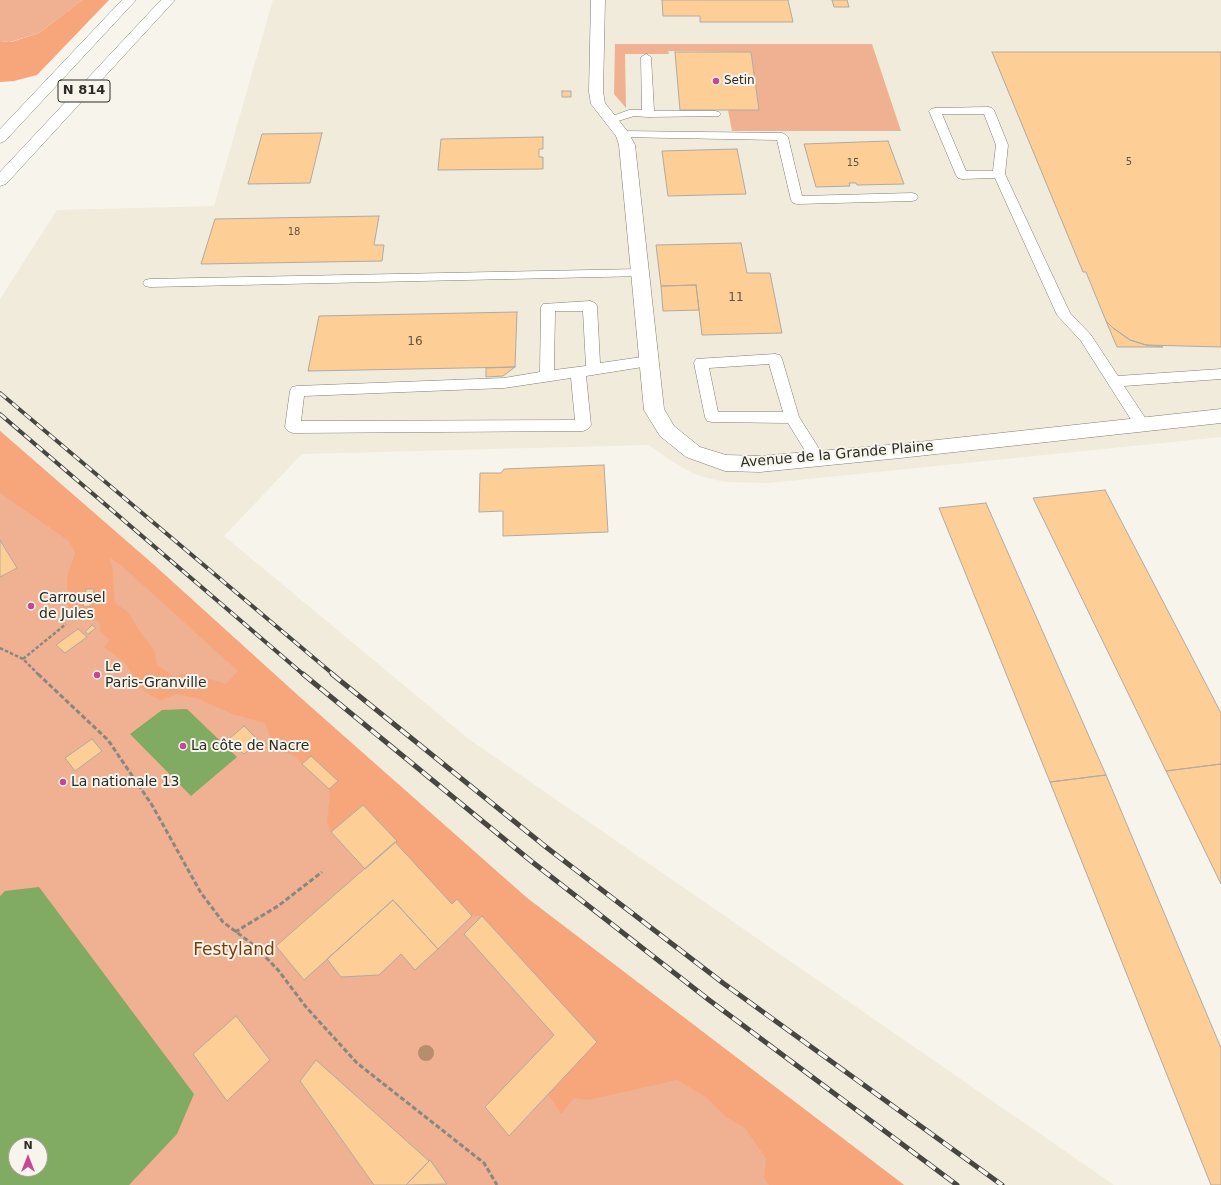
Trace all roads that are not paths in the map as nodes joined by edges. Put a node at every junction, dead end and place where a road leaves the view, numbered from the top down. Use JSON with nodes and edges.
{"nodes":[{"id":1,"x":129,"y":0,"type":"edge"},
{"id":2,"x":168,"y":0,"type":"edge"},
{"id":3,"x":598,"y":0,"type":"edge"},
{"id":4,"x":646,"y":57,"type":"dead end"},
{"id":5,"x":648,"y":114,"type":"junction"},
{"id":6,"x":715,"y":114,"type":"dead end"},
{"id":7,"x":610,"y":120,"type":"junction"},
{"id":8,"x":623,"y":135,"type":"junction"},
{"id":9,"x":0,"y":138,"type":"edge"},
{"id":10,"x":999,"y":174,"type":"junction"},
{"id":11,"x":0,"y":181,"type":"edge"},
{"id":12,"x":912,"y":197,"type":"dead end"},
{"id":13,"x":640,"y":273,"type":"junction"},
{"id":14,"x":150,"y":283,"type":"dead end"},
{"id":15,"x":650,"y":361,"type":"junction"},
{"id":16,"x":593,"y":370,"type":"junction"},
{"id":17,"x":578,"y":372,"type":"junction"},
{"id":18,"x":1221,"y":374,"type":"edge"},
{"id":19,"x":547,"y":377,"type":"junction"},
{"id":20,"x":1114,"y":381,"type":"junction"},
{"id":21,"x":1221,"y":416,"type":"edge"},
{"id":22,"x":792,"y":418,"type":"junction"},
{"id":23,"x":1142,"y":425,"type":"junction"},
{"id":24,"x":817,"y":458,"type":"junction"}],
"edges":[{"from":1,"to":9,"type":"main road","number":"N 814"},
{"from":2,"to":11,"type":"main road","number":"N 814"},
{"from":3,"to":7,"type":"main road","name":"Avenue de la Grande Plaine"},
{"from":4,"to":5,"type":"lane"},
{"from":5,"to":6,"type":"lane"},
{"from":5,"to":7,"type":"lane"},
{"from":7,"to":8,"type":"main road","name":"Avenue de la Grande Plaine"},
{"from":8,"to":12,"type":"lane"},
{"from":8,"to":13,"type":"main road","name":"Avenue de la Grande Plaine"},
{"from":10,"to":10,"type":"lane"},
{"from":10,"to":20,"type":"lane"},
{"from":13,"to":14,"type":"lane"},
{"from":13,"to":15,"type":"main road","name":"Avenue de la Grande Plaine"},
{"from":15,"to":16,"type":"lane"},
{"from":15,"to":24,"type":"main road","name":"Avenue de la Grande Plaine"},
{"from":16,"to":17,"type":"lane"},
{"from":16,"to":19,"type":"lane"},
{"from":17,"to":19,"type":"lane"},
{"from":17,"to":19,"type":"lane"},
{"from":18,"to":20,"type":"lane"},
{"from":20,"to":23,"type":"lane"},
{"from":21,"to":23,"type":"main road","name":"Avenue de la Grande Plaine"},
{"from":22,"to":22,"type":"lane"},
{"from":22,"to":24,"type":"lane"},
{"from":23,"to":24,"type":"main road","name":"Avenue de la Grande Plaine"}]}
